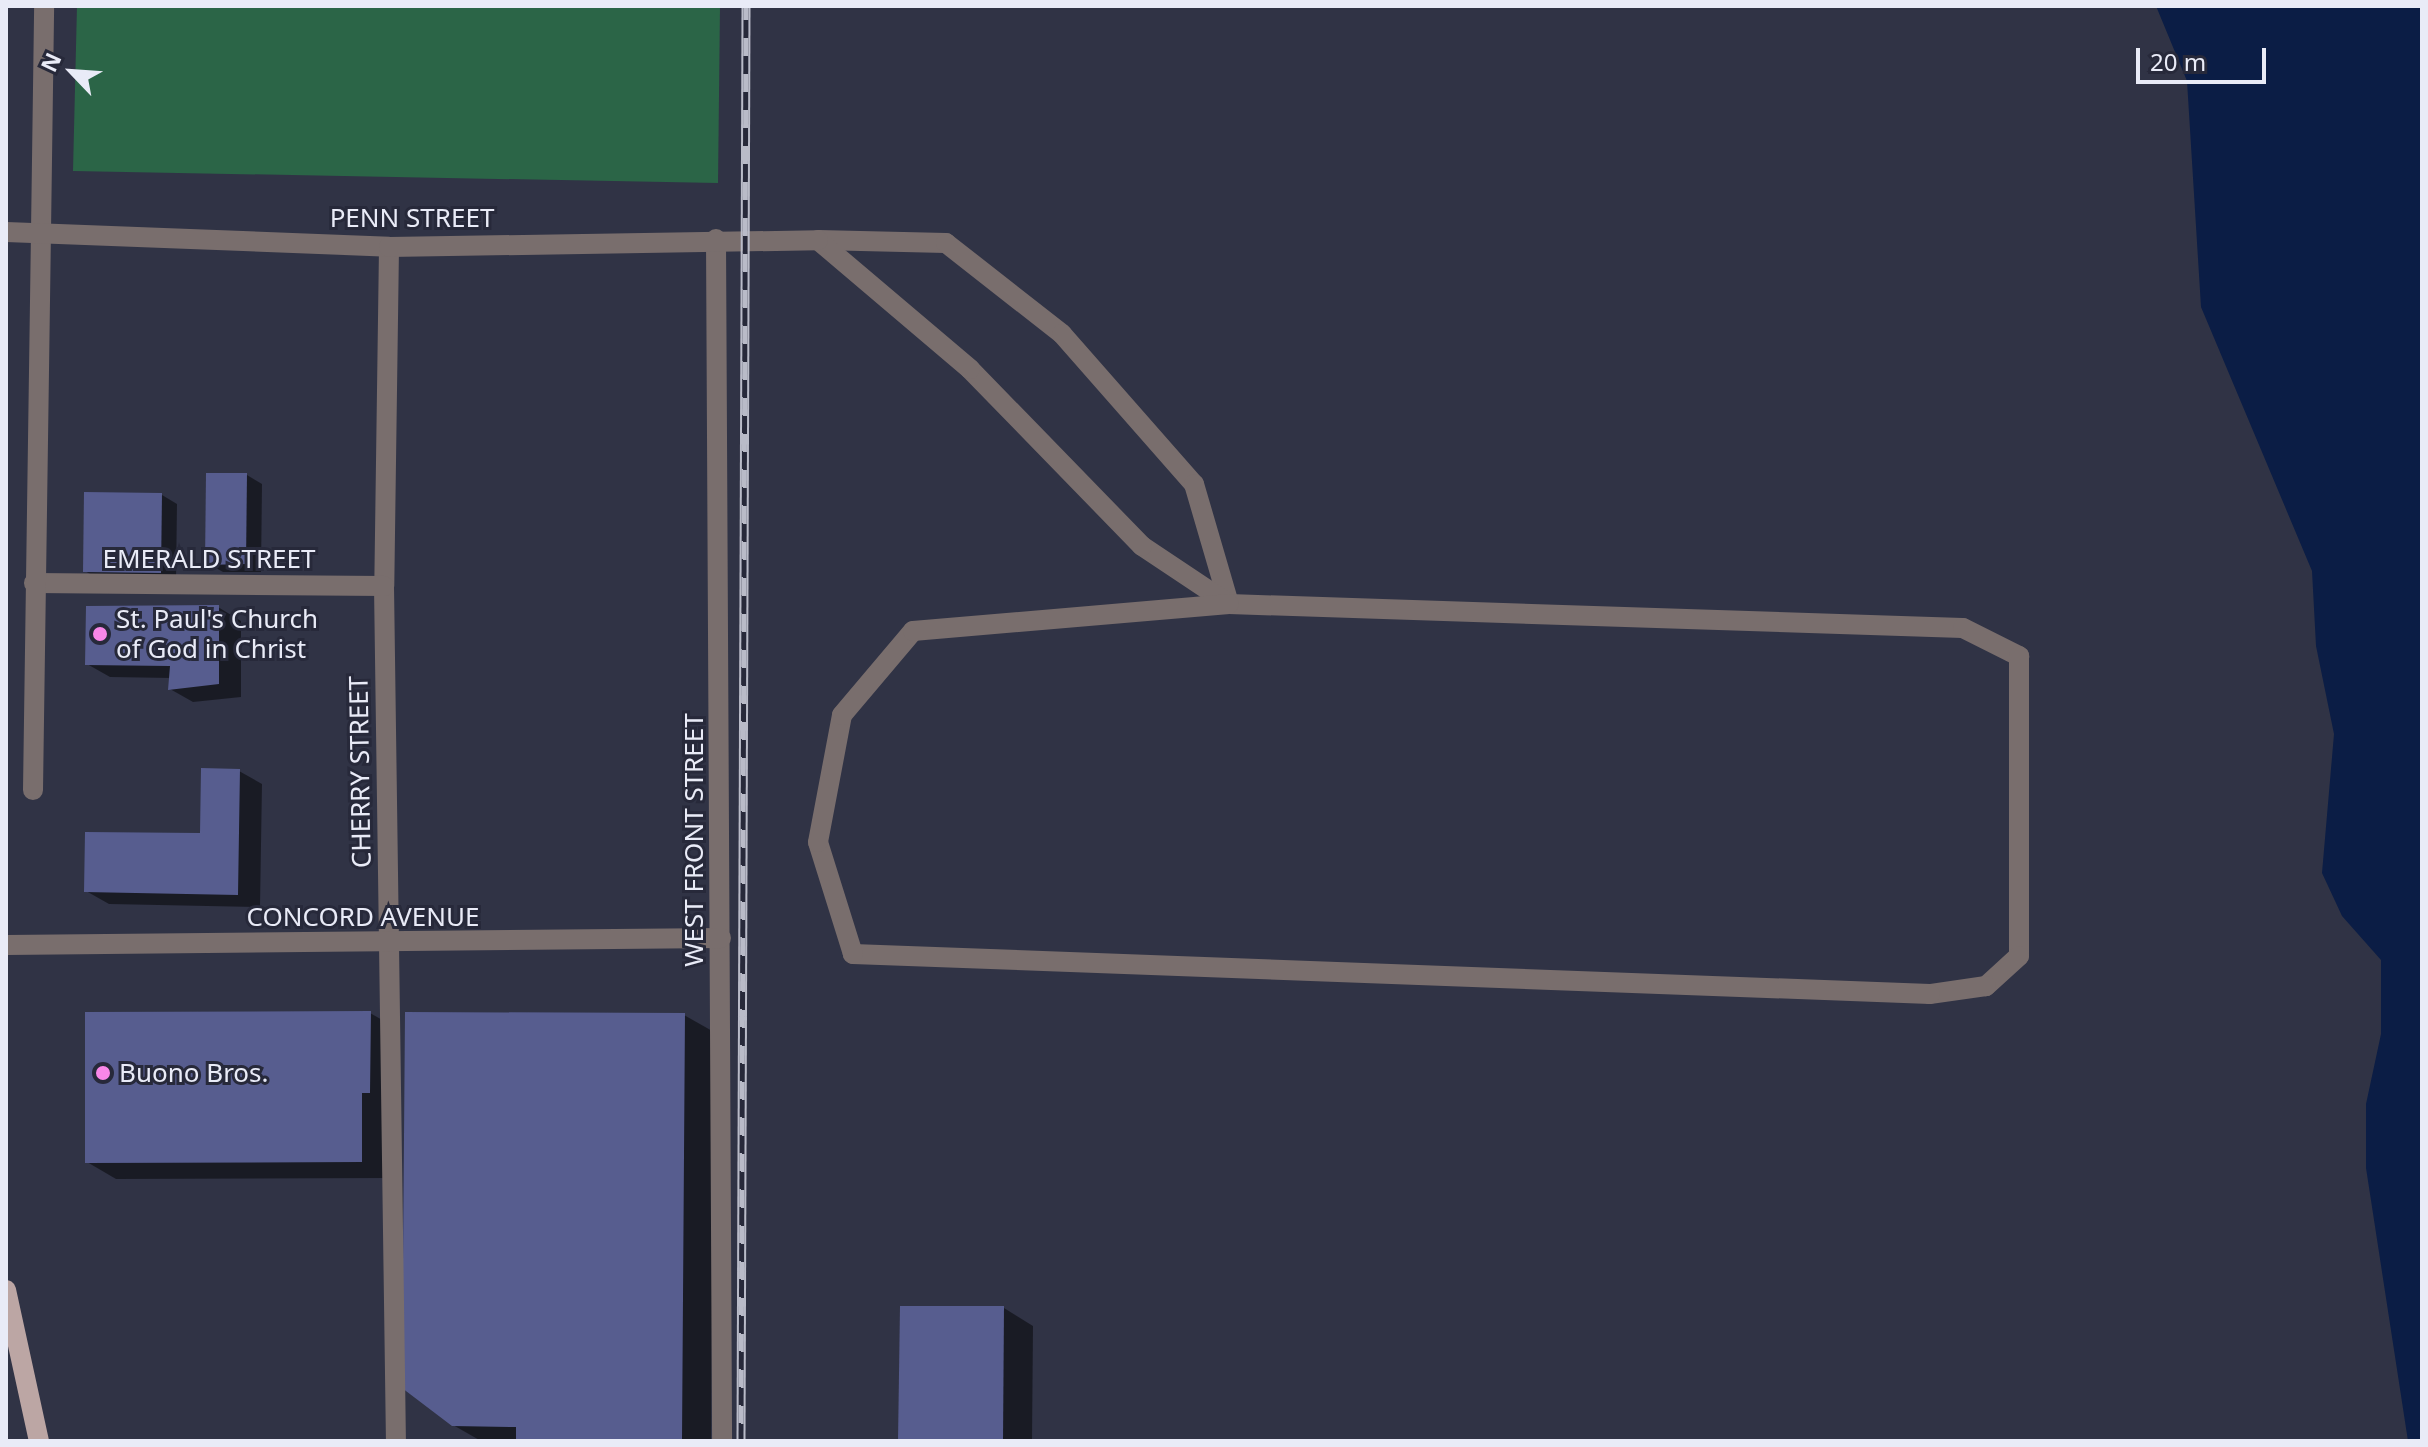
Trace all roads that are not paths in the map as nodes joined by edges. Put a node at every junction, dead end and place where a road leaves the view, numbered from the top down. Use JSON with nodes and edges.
{"nodes":[{"id":1,"x":44,"y":6,"type":"edge"},
{"id":2,"x":41,"y":231,"type":"junction"},
{"id":3,"x":6,"y":232,"type":"edge"},
{"id":4,"x":716,"y":239,"type":"junction"},
{"id":5,"x":818,"y":240,"type":"junction"},
{"id":6,"x":389,"y":247,"type":"junction"},
{"id":7,"x":34,"y":583,"type":"junction"},
{"id":8,"x":384,"y":586,"type":"junction"},
{"id":9,"x":1229,"y":604,"type":"junction"},
{"id":10,"x":33,"y":790,"type":"dead end"},
{"id":11,"x":721,"y":938,"type":"junction"},
{"id":12,"x":388,"y":944,"type":"junction"},
{"id":13,"x":6,"y":945,"type":"edge"},
{"id":14,"x":6,"y":1290,"type":"edge"},
{"id":15,"x":39,"y":1441,"type":"edge"},
{"id":16,"x":396,"y":1441,"type":"edge"},
{"id":17,"x":722,"y":1441,"type":"edge"}],
"edges":[{"from":1,"to":2,"type":"street"},
{"from":2,"to":3,"type":"street","name":"PENN STREET"},
{"from":2,"to":6,"type":"street","name":"PENN STREET"},
{"from":2,"to":7,"type":"street"},
{"from":4,"to":5,"type":"street","name":"PENN STREET"},
{"from":4,"to":6,"type":"street","name":"PENN STREET"},
{"from":4,"to":11,"type":"street","name":"WEST FRONT STREET"},
{"from":5,"to":9,"type":"street"},
{"from":5,"to":9,"type":"street","name":"PENN STREET"},
{"from":6,"to":8,"type":"street","name":"CHERRY STREET"},
{"from":7,"to":8,"type":"street","name":"EMERALD STREET"},
{"from":7,"to":10,"type":"street"},
{"from":8,"to":12,"type":"street","name":"CHERRY STREET"},
{"from":9,"to":9,"type":"street"},
{"from":11,"to":12,"type":"street","name":"CONCORD AVENUE"},
{"from":11,"to":17,"type":"street","name":"WEST FRONT STREET"},
{"from":12,"to":13,"type":"street","name":"CONCORD AVENUE"},
{"from":12,"to":16,"type":"street","name":"CHERRY STREET"},
{"from":14,"to":15,"type":"main road"}]}
